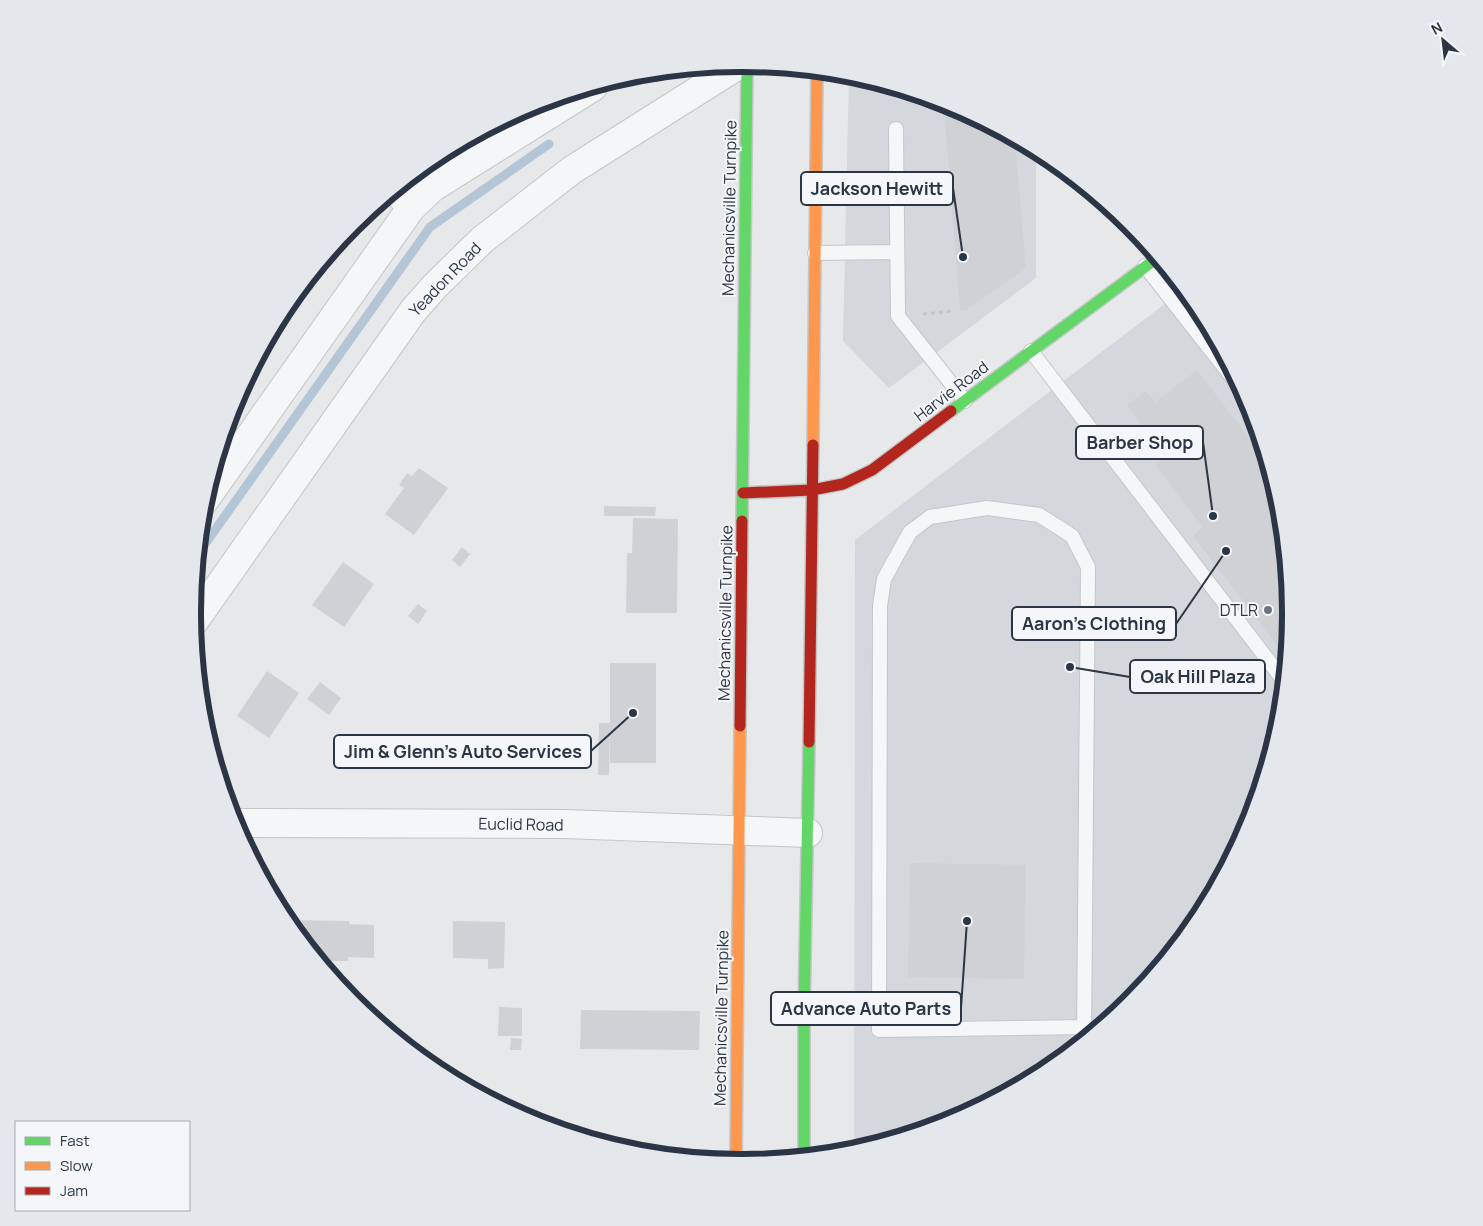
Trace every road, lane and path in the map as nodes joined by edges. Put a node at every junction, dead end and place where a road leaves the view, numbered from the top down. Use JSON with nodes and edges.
{"nodes":[{"id":1,"x":747,"y":72,"type":"edge"},
{"id":2,"x":726,"y":73,"type":"edge"},
{"id":3,"x":817,"y":78,"type":"edge"},
{"id":4,"x":571,"y":100,"type":"edge"},
{"id":5,"x":896,"y":129,"type":"dead end"},
{"id":6,"x":403,"y":199,"type":"edge"},
{"id":7,"x":897,"y":252,"type":"junction"},
{"id":8,"x":815,"y":253,"type":"junction"},
{"id":9,"x":1152,"y":262,"type":"edge"},
{"id":10,"x":1145,"y":266,"type":"junction"},
{"id":11,"x":1031,"y":351,"type":"junction"},
{"id":12,"x":1219,"y":360,"type":"edge"},
{"id":13,"x":965,"y":401,"type":"junction"},
{"id":14,"x":217,"y":481,"type":"edge"},
{"id":15,"x":812,"y":490,"type":"junction"},
{"id":16,"x":743,"y":493,"type":"junction"},
{"id":17,"x":201,"y":612,"type":"edge"},
{"id":18,"x":1278,"y":673,"type":"edge"},
{"id":19,"x":243,"y":823,"type":"edge"},
{"id":20,"x":740,"y":830,"type":"junction"},
{"id":21,"x":808,"y":833,"type":"junction"},
{"id":22,"x":1084,"y":1031,"type":"edge"},
{"id":23,"x":1082,"y":1033,"type":"edge"},
{"id":24,"x":804,"y":1150,"type":"edge"},
{"id":25,"x":736,"y":1154,"type":"edge"}],
"edges":[{"from":1,"to":16,"type":"main road","name":"Mechanicsville Turnpike"},
{"from":2,"to":17,"type":"street","name":"Yeadon Road"},
{"from":3,"to":8,"type":"main road"},
{"from":4,"to":6,"type":"street"},
{"from":5,"to":7,"type":"lane"},
{"from":6,"to":14,"type":"street"},
{"from":7,"to":8,"type":"lane"},
{"from":7,"to":13,"type":"lane"},
{"from":8,"to":15,"type":"main road"},
{"from":9,"to":10,"type":"main road","name":"Harvie Road"},
{"from":10,"to":11,"type":"main road","name":"Harvie Road"},
{"from":10,"to":12,"type":"lane"},
{"from":11,"to":13,"type":"main road","name":"Harvie Road"},
{"from":11,"to":18,"type":"lane"},
{"from":13,"to":15,"type":"main road","name":"Harvie Road"},
{"from":15,"to":16,"type":"main road","name":"Harvie Road"},
{"from":15,"to":21,"type":"main road"},
{"from":16,"to":20,"type":"main road","name":"Mechanicsville Turnpike"},
{"from":19,"to":20,"type":"street","name":"Euclid Road"},
{"from":20,"to":21,"type":"street","name":"Euclid Road"},
{"from":20,"to":25,"type":"main road","name":"Mechanicsville Turnpike"},
{"from":21,"to":24,"type":"main road"},
{"from":22,"to":23,"type":"lane"}]}
